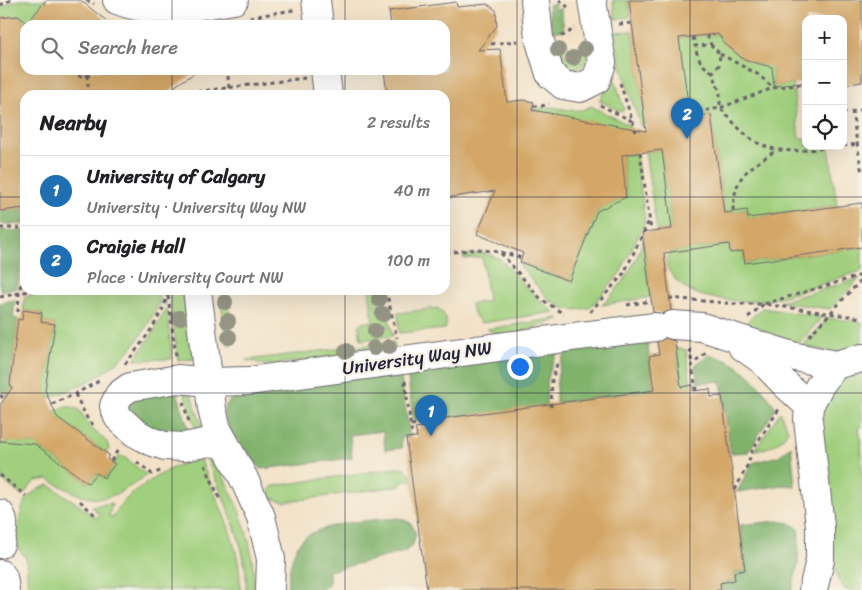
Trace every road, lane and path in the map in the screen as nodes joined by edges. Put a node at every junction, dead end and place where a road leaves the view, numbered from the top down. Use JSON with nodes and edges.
{"nodes":[{"id":1,"x":11,"y":0,"type":"edge"},
{"id":2,"x":117,"y":0,"type":"edge"},
{"id":3,"x":234,"y":0,"type":"edge"},
{"id":4,"x":316,"y":0,"type":"edge"},
{"id":5,"x":535,"y":0,"type":"edge"},
{"id":6,"x":592,"y":0,"type":"edge"},
{"id":7,"x":0,"y":5,"type":"edge"},
{"id":8,"x":318,"y":20,"type":"edge"},
{"id":9,"x":577,"y":26,"type":"dead end"},
{"id":10,"x":707,"y":35,"type":"dead end"},
{"id":11,"x":558,"y":36,"type":"dead end"},
{"id":12,"x":693,"y":37,"type":"dead end"},
{"id":13,"x":521,"y":40,"type":"dead end"},
{"id":14,"x":491,"y":44,"type":"dead end"},
{"id":15,"x":711,"y":45,"type":"junction"},
{"id":16,"x":695,"y":46,"type":"junction"},
{"id":17,"x":720,"y":54,"type":"junction"},
{"id":18,"x":713,"y":72,"type":"junction"},
{"id":19,"x":618,"y":74,"type":"dead end"},
{"id":20,"x":87,"y":75,"type":"junction"},
{"id":21,"x":94,"y":75,"type":"dead end"},
{"id":22,"x":78,"y":76,"type":"dead end"},
{"id":23,"x":228,"y":76,"type":"dead end"},
{"id":24,"x":320,"y":81,"type":"edge"},
{"id":25,"x":802,"y":84,"type":"edge"},
{"id":26,"x":229,"y":88,"type":"junction"},
{"id":27,"x":773,"y":88,"type":"junction"},
{"id":28,"x":88,"y":90,"type":"edge"},
{"id":29,"x":211,"y":90,"type":"edge"},
{"id":30,"x":549,"y":104,"type":"dead end"},
{"id":31,"x":599,"y":104,"type":"dead end"},
{"id":32,"x":533,"y":106,"type":"dead end"},
{"id":33,"x":720,"y":108,"type":"junction"},
{"id":34,"x":862,"y":110,"type":"edge"},
{"id":35,"x":852,"y":111,"type":"junction"},
{"id":36,"x":847,"y":112,"type":"edge"},
{"id":37,"x":690,"y":113,"type":"dead end"},
{"id":38,"x":633,"y":121,"type":"junction"},
{"id":39,"x":636,"y":132,"type":"dead end"},
{"id":40,"x":858,"y":144,"type":"junction"},
{"id":41,"x":847,"y":145,"type":"edge"},
{"id":42,"x":802,"y":150,"type":"edge"},
{"id":43,"x":776,"y":151,"type":"junction"},
{"id":44,"x":640,"y":152,"type":"dead end"},
{"id":45,"x":862,"y":174,"type":"edge"},
{"id":46,"x":733,"y":212,"type":"dead end"},
{"id":47,"x":649,"y":221,"type":"junction"},
{"id":48,"x":0,"y":228,"type":"edge"},
{"id":49,"x":20,"y":228,"type":"edge"},
{"id":50,"x":651,"y":231,"type":"dead end"},
{"id":51,"x":450,"y":252,"type":"edge"},
{"id":52,"x":500,"y":252,"type":"junction"},
{"id":53,"x":522,"y":258,"type":"dead end"},
{"id":54,"x":862,"y":275,"type":"edge"},
{"id":55,"x":862,"y":279,"type":"edge"},
{"id":56,"x":20,"y":288,"type":"edge"},
{"id":57,"x":19,"y":293,"type":"junction"},
{"id":58,"x":166,"y":295,"type":"edge"},
{"id":59,"x":168,"y":295,"type":"edge"},
{"id":60,"x":198,"y":295,"type":"edge"},
{"id":61,"x":387,"y":295,"type":"edge"},
{"id":62,"x":0,"y":297,"type":"edge"},
{"id":63,"x":669,"y":298,"type":"dead end"},
{"id":64,"x":764,"y":304,"type":"junction"},
{"id":65,"x":18,"y":312,"type":"dead end"},
{"id":66,"x":828,"y":314,"type":"junction"},
{"id":67,"x":564,"y":315,"type":"dead end"},
{"id":68,"x":586,"y":316,"type":"dead end"},
{"id":69,"x":862,"y":318,"type":"edge"},
{"id":70,"x":672,"y":333,"type":"junction"},
{"id":71,"x":807,"y":338,"type":"dead end"},
{"id":72,"x":719,"y":342,"type":"junction"},
{"id":73,"x":398,"y":344,"type":"dead end"},
{"id":74,"x":560,"y":357,"type":"dead end"},
{"id":75,"x":862,"y":358,"type":"edge"},
{"id":76,"x":176,"y":363,"type":"dead end"},
{"id":77,"x":692,"y":366,"type":"junction"},
{"id":78,"x":835,"y":366,"type":"junction"},
{"id":79,"x":122,"y":368,"type":"dead end"},
{"id":80,"x":102,"y":380,"type":"dead end"},
{"id":81,"x":404,"y":380,"type":"dead end"},
{"id":82,"x":209,"y":382,"type":"junction"},
{"id":83,"x":696,"y":391,"type":"dead end"},
{"id":84,"x":0,"y":395,"type":"edge"},
{"id":85,"x":181,"y":395,"type":"dead end"},
{"id":86,"x":4,"y":399,"type":"dead end"},
{"id":87,"x":52,"y":404,"type":"dead end"},
{"id":88,"x":808,"y":406,"type":"junction"},
{"id":89,"x":551,"y":407,"type":"dead end"},
{"id":90,"x":780,"y":407,"type":"dead end"},
{"id":91,"x":411,"y":425,"type":"junction"},
{"id":92,"x":430,"y":426,"type":"dead end"},
{"id":93,"x":192,"y":428,"type":"dead end"},
{"id":94,"x":412,"y":437,"type":"dead end"},
{"id":95,"x":224,"y":444,"type":"junction"},
{"id":96,"x":120,"y":448,"type":"dead end"},
{"id":97,"x":111,"y":461,"type":"dead end"},
{"id":98,"x":0,"y":475,"type":"edge"},
{"id":99,"x":735,"y":490,"type":"dead end"},
{"id":100,"x":26,"y":496,"type":"dead end"},
{"id":101,"x":80,"y":500,"type":"dead end"},
{"id":102,"x":0,"y":514,"type":"edge"},
{"id":103,"x":96,"y":516,"type":"dead end"},
{"id":104,"x":0,"y":544,"type":"edge"},
{"id":105,"x":820,"y":560,"type":"junction"},
{"id":106,"x":0,"y":574,"type":"edge"},
{"id":107,"x":5,"y":590,"type":"edge"},
{"id":108,"x":270,"y":590,"type":"edge"},
{"id":109,"x":813,"y":590,"type":"edge"},
{"id":110,"x":835,"y":590,"type":"edge"}],
"edges":[{"from":1,"to":7,"type":"path"},
{"from":2,"to":3,"type":"street"},
{"from":4,"to":8,"type":"street"},
{"from":5,"to":6,"type":"street"},
{"from":9,"to":11,"type":"path"},
{"from":10,"to":15,"type":"path"},
{"from":12,"to":16,"type":"path"},
{"from":13,"to":14,"type":"path"},
{"from":15,"to":16,"type":"path"},
{"from":15,"to":17,"type":"path"},
{"from":16,"to":18,"type":"path"},
{"from":17,"to":18,"type":"path"},
{"from":17,"to":27,"type":"path"},
{"from":18,"to":33,"type":"path"},
{"from":19,"to":38,"type":"path"},
{"from":20,"to":21,"type":"path"},
{"from":20,"to":22,"type":"path"},
{"from":20,"to":28,"type":"path"},
{"from":23,"to":26,"type":"path"},
{"from":24,"to":26,"type":"path"},
{"from":25,"to":27,"type":"path"},
{"from":26,"to":29,"type":"path"},
{"from":27,"to":33,"type":"path"},
{"from":30,"to":32,"type":"path"},
{"from":31,"to":38,"type":"path"},
{"from":33,"to":37,"type":"path"},
{"from":33,"to":43,"type":"path"},
{"from":34,"to":35,"type":"path"},
{"from":35,"to":36,"type":"path"},
{"from":35,"to":40,"type":"path"},
{"from":38,"to":39,"type":"path"},
{"from":40,"to":41,"type":"path"},
{"from":40,"to":45,"type":"path"},
{"from":42,"to":43,"type":"path"},
{"from":43,"to":46,"type":"path"},
{"from":44,"to":47,"type":"path"},
{"from":47,"to":50,"type":"path"},
{"from":47,"to":68,"type":"path"},
{"from":48,"to":49,"type":"path"},
{"from":51,"to":52,"type":"path"},
{"from":52,"to":53,"type":"path"},
{"from":52,"to":67,"type":"path"},
{"from":54,"to":64,"type":"path"},
{"from":55,"to":66,"type":"path"},
{"from":56,"to":57,"type":"path"},
{"from":57,"to":62,"type":"path"},
{"from":57,"to":65,"type":"path"},
{"from":58,"to":79,"type":"path"},
{"from":59,"to":76,"type":"path"},
{"from":60,"to":82,"type":"street"},
{"from":61,"to":73,"type":"path"},
{"from":63,"to":64,"type":"path"},
{"from":64,"to":66,"type":"path"},
{"from":66,"to":69,"type":"path"},
{"from":66,"to":71,"type":"path"},
{"from":70,"to":72,"type":"street","name":"University Way NW"},
{"from":70,"to":77,"type":"path"},
{"from":70,"to":82,"type":"street","name":"University Way NW"},
{"from":72,"to":77,"type":"path"},
{"from":72,"to":78,"type":"street","name":"University Way NW"},
{"from":72,"to":88,"type":"street","name":"University Way NW"},
{"from":74,"to":89,"type":"path"},
{"from":75,"to":78,"type":"street"},
{"from":77,"to":83,"type":"path"},
{"from":78,"to":88,"type":"street"},
{"from":80,"to":87,"type":"path"},
{"from":81,"to":91,"type":"path"},
{"from":82,"to":95,"type":"street"},
{"from":82,"to":95,"type":"street","name":"University Way NW"},
{"from":84,"to":86,"type":"path"},
{"from":85,"to":93,"type":"path"},
{"from":88,"to":105,"type":"street"},
{"from":90,"to":99,"type":"path"},
{"from":91,"to":92,"type":"path"},
{"from":91,"to":94,"type":"path"},
{"from":95,"to":108,"type":"street"},
{"from":96,"to":97,"type":"path"},
{"from":98,"to":100,"type":"path"},
{"from":101,"to":103,"type":"path"},
{"from":102,"to":104,"type":"street"},
{"from":105,"to":109,"type":"street"},
{"from":105,"to":110,"type":"street"},
{"from":106,"to":107,"type":"street"}]}
